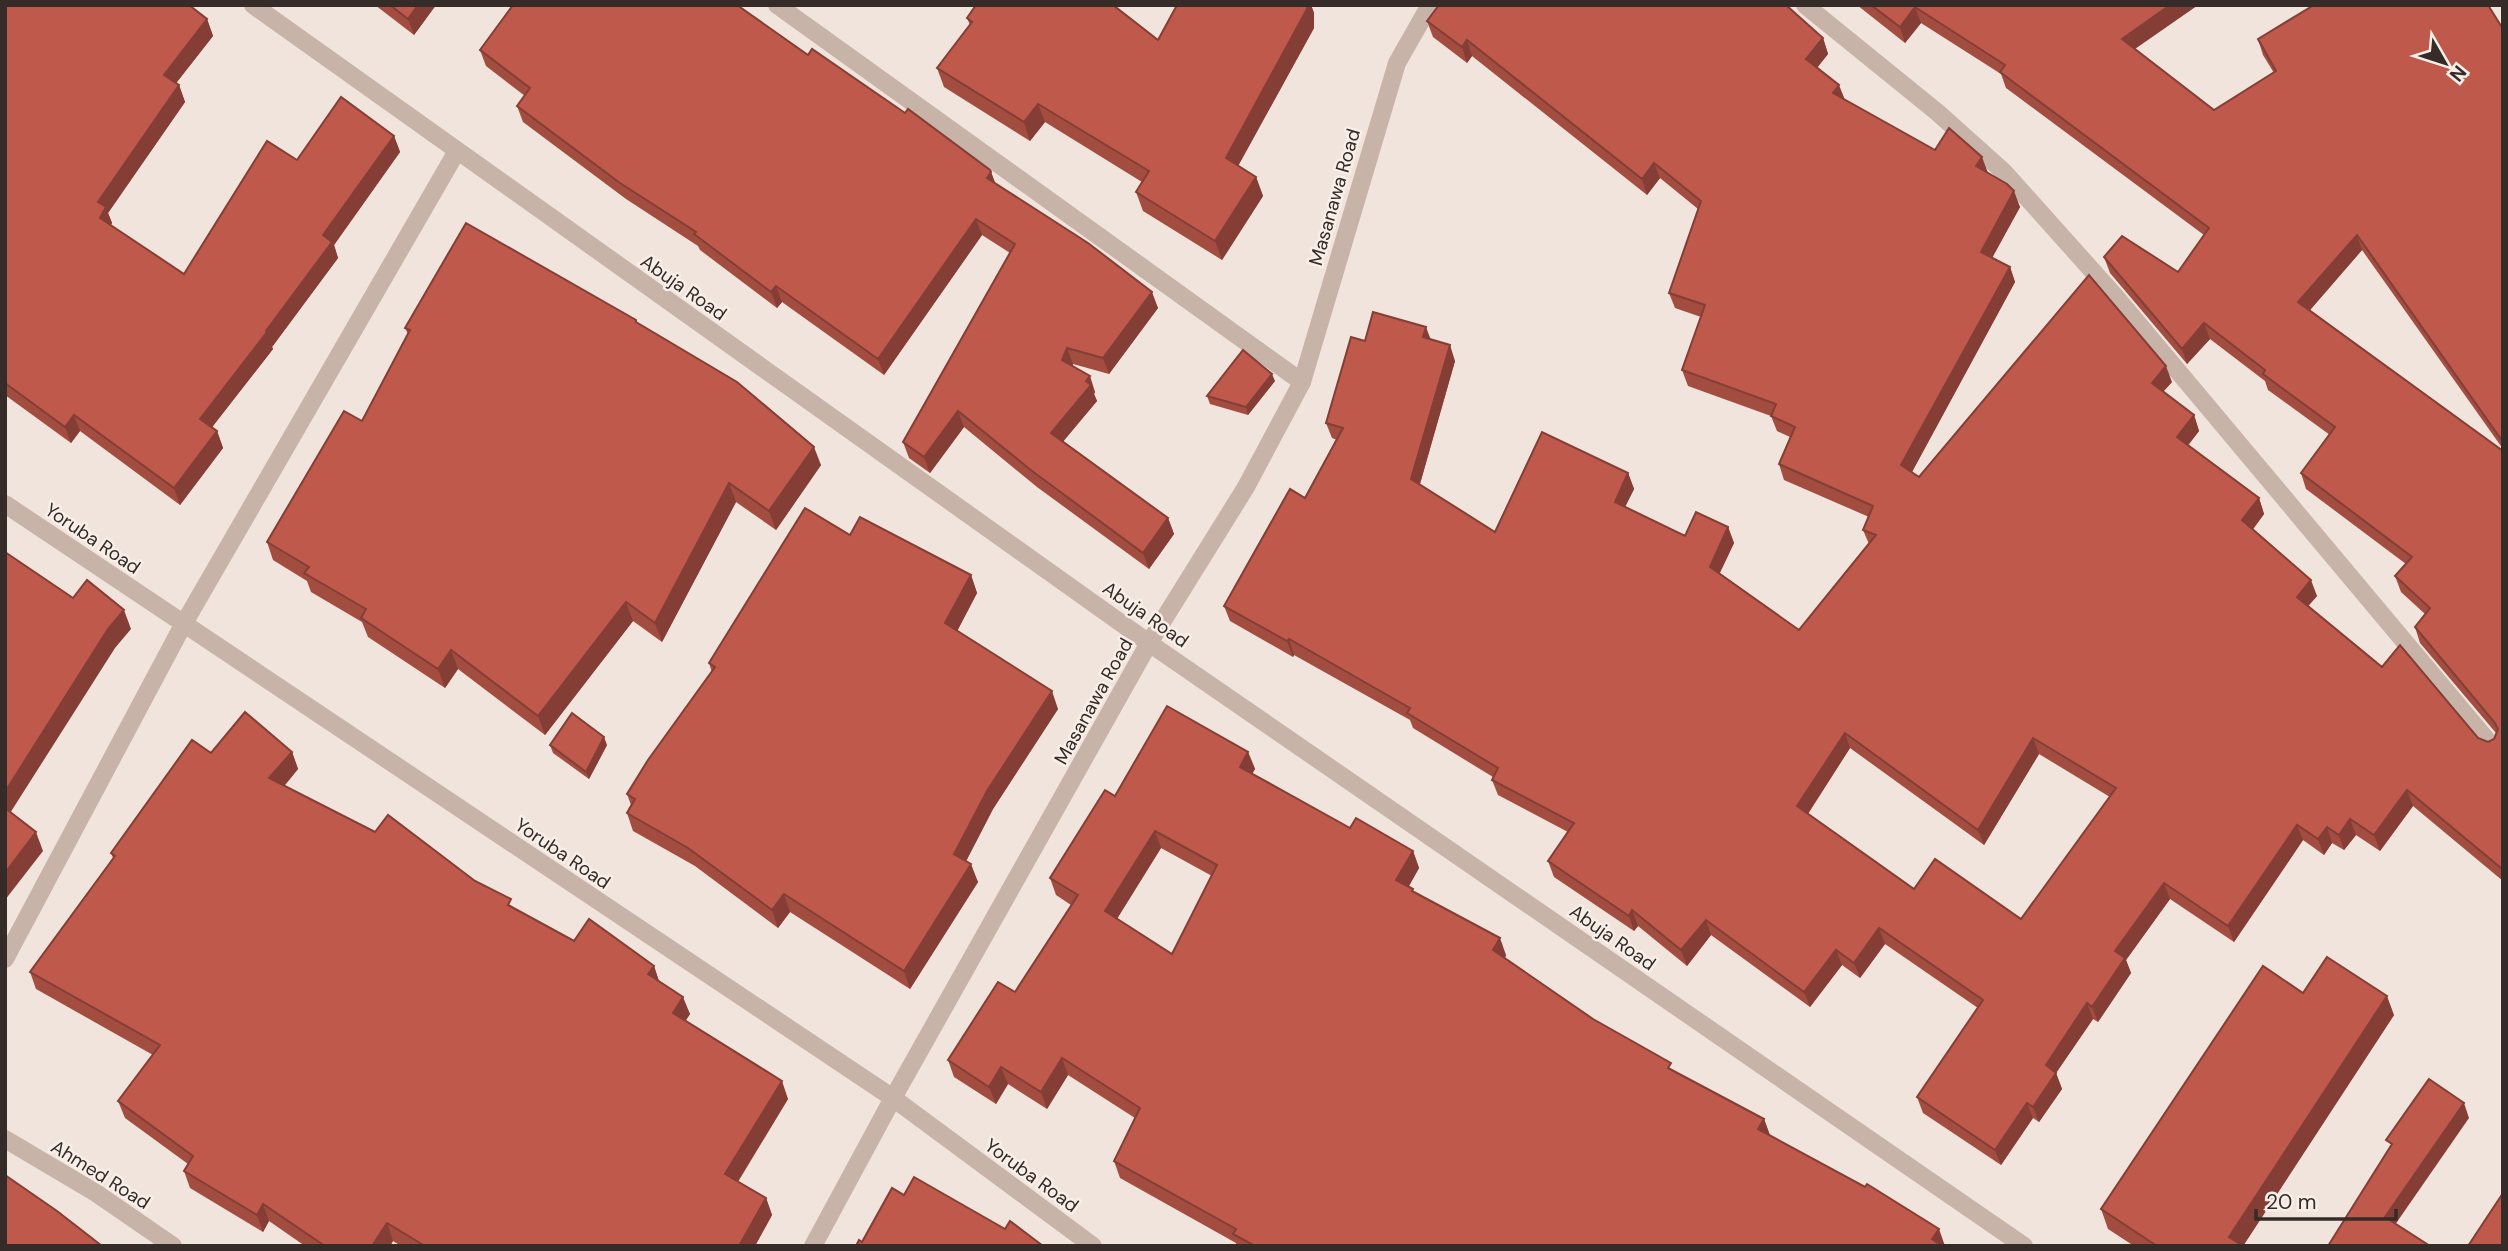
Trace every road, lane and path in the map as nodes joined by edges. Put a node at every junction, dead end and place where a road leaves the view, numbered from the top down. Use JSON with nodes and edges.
{"nodes":[{"id":1,"x":253,"y":5,"type":"edge"},
{"id":2,"x":777,"y":5,"type":"edge"},
{"id":3,"x":1430,"y":5,"type":"edge"},
{"id":4,"x":1805,"y":5,"type":"edge"},
{"id":5,"x":457,"y":151,"type":"junction"},
{"id":6,"x":1302,"y":382,"type":"junction"},
{"id":7,"x":5,"y":504,"type":"edge"},
{"id":8,"x":183,"y":625,"type":"junction"},
{"id":9,"x":1149,"y":643,"type":"junction"},
{"id":10,"x":2492,"y":746,"type":"edge"},
{"id":11,"x":5,"y":959,"type":"edge"},
{"id":12,"x":893,"y":1098,"type":"junction"},
{"id":13,"x":5,"y":1139,"type":"edge"},
{"id":14,"x":173,"y":1246,"type":"edge"},
{"id":15,"x":813,"y":1246,"type":"edge"},
{"id":16,"x":1093,"y":1246,"type":"edge"},
{"id":17,"x":2024,"y":1246,"type":"edge"}],
"edges":[{"from":1,"to":5,"type":"street","name":"Abuja Road"},
{"from":2,"to":6,"type":"street"},
{"from":3,"to":6,"type":"street","name":"Masanawa Road"},
{"from":4,"to":10,"type":"street"},
{"from":5,"to":8,"type":"street"},
{"from":5,"to":9,"type":"street","name":"Abuja Road"},
{"from":6,"to":9,"type":"street","name":"Masanawa Road"},
{"from":7,"to":8,"type":"street","name":"Yoruba Road"},
{"from":8,"to":11,"type":"street"},
{"from":8,"to":12,"type":"street","name":"Yoruba Road"},
{"from":9,"to":12,"type":"street","name":"Masanawa Road"},
{"from":9,"to":17,"type":"street","name":"Abuja Road"},
{"from":12,"to":15,"type":"street","name":"Masanawa Road"},
{"from":12,"to":16,"type":"street","name":"Yoruba Road"},
{"from":13,"to":14,"type":"street","name":"Ahmed Road"}]}
